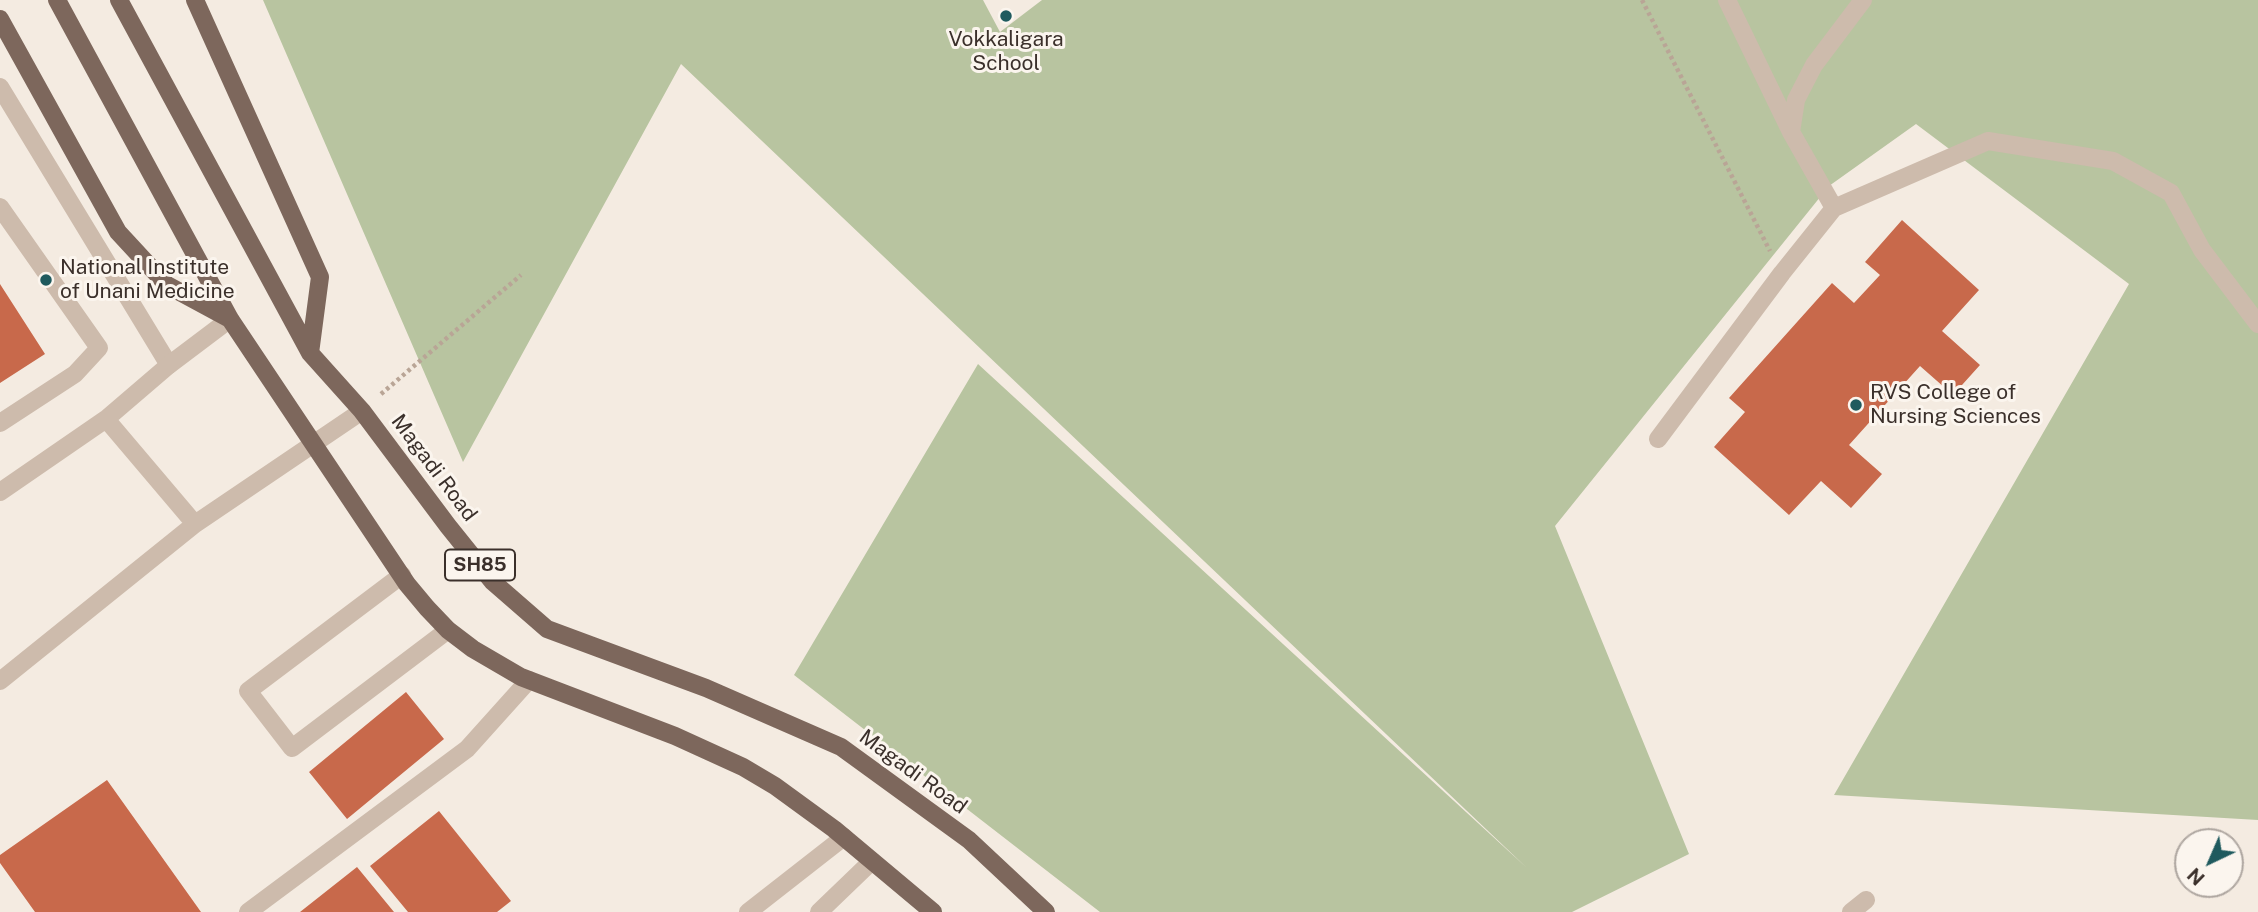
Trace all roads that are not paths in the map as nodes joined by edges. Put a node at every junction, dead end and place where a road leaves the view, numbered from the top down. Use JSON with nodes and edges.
{"nodes":[{"id":1,"x":57,"y":0,"type":"edge"},
{"id":2,"x":119,"y":0,"type":"edge"},
{"id":3,"x":195,"y":0,"type":"edge"},
{"id":4,"x":1727,"y":0,"type":"edge"},
{"id":5,"x":1863,"y":0,"type":"edge"},
{"id":6,"x":0,"y":19,"type":"edge"},
{"id":7,"x":0,"y":87,"type":"edge"},
{"id":8,"x":1791,"y":132,"type":"junction"},
{"id":9,"x":0,"y":207,"type":"edge"},
{"id":10,"x":1834,"y":208,"type":"junction"},
{"id":11,"x":230,"y":319,"type":"junction"},
{"id":12,"x":2258,"y":324,"type":"edge"},
{"id":13,"x":310,"y":353,"type":"junction"},
{"id":14,"x":169,"y":365,"type":"junction"},
{"id":15,"x":362,"y":411,"type":"junction"},
{"id":16,"x":106,"y":419,"type":"junction"},
{"id":17,"x":0,"y":423,"type":"edge"},
{"id":18,"x":1658,"y":439,"type":"dead end"},
{"id":19,"x":313,"y":442,"type":"junction"},
{"id":20,"x":0,"y":492,"type":"edge"},
{"id":21,"x":195,"y":524,"type":"junction"},
{"id":22,"x":402,"y":575,"type":"junction"},
{"id":23,"x":448,"y":630,"type":"junction"},
{"id":24,"x":529,"y":680,"type":"junction"},
{"id":25,"x":0,"y":681,"type":"edge"},
{"id":26,"x":844,"y":837,"type":"junction"},
{"id":27,"x":872,"y":861,"type":"junction"},
{"id":28,"x":1866,"y":900,"type":"dead end"},
{"id":29,"x":248,"y":912,"type":"edge"},
{"id":30,"x":748,"y":912,"type":"edge"},
{"id":31,"x":819,"y":912,"type":"edge"},
{"id":32,"x":933,"y":912,"type":"edge"},
{"id":33,"x":1046,"y":912,"type":"edge"},
{"id":34,"x":1851,"y":912,"type":"edge"}],
"edges":[{"from":1,"to":11,"type":"main road"},
{"from":2,"to":13,"type":"main road","name":"Magadi Road","number":"SH85"},
{"from":3,"to":13,"type":"main road"},
{"from":4,"to":8,"type":"street"},
{"from":5,"to":8,"type":"street"},
{"from":6,"to":11,"type":"main road"},
{"from":7,"to":14,"type":"street"},
{"from":8,"to":10,"type":"street"},
{"from":9,"to":17,"type":"street"},
{"from":10,"to":12,"type":"street"},
{"from":10,"to":18,"type":"street"},
{"from":11,"to":14,"type":"street"},
{"from":11,"to":19,"type":"main road"},
{"from":13,"to":15,"type":"main road","name":"Magadi Road","number":"SH85"},
{"from":14,"to":16,"type":"street"},
{"from":15,"to":19,"type":"street"},
{"from":15,"to":33,"type":"main road","name":"Magadi Road","number":"SH85"},
{"from":16,"to":20,"type":"street"},
{"from":16,"to":21,"type":"street"},
{"from":19,"to":21,"type":"street"},
{"from":19,"to":22,"type":"main road"},
{"from":21,"to":25,"type":"street"},
{"from":22,"to":23,"type":"main road"},
{"from":22,"to":23,"type":"street"},
{"from":23,"to":24,"type":"main road"},
{"from":24,"to":26,"type":"main road"},
{"from":24,"to":29,"type":"street"},
{"from":26,"to":27,"type":"main road"},
{"from":26,"to":30,"type":"street"},
{"from":27,"to":31,"type":"street"},
{"from":27,"to":32,"type":"main road"},
{"from":28,"to":34,"type":"street"}]}
